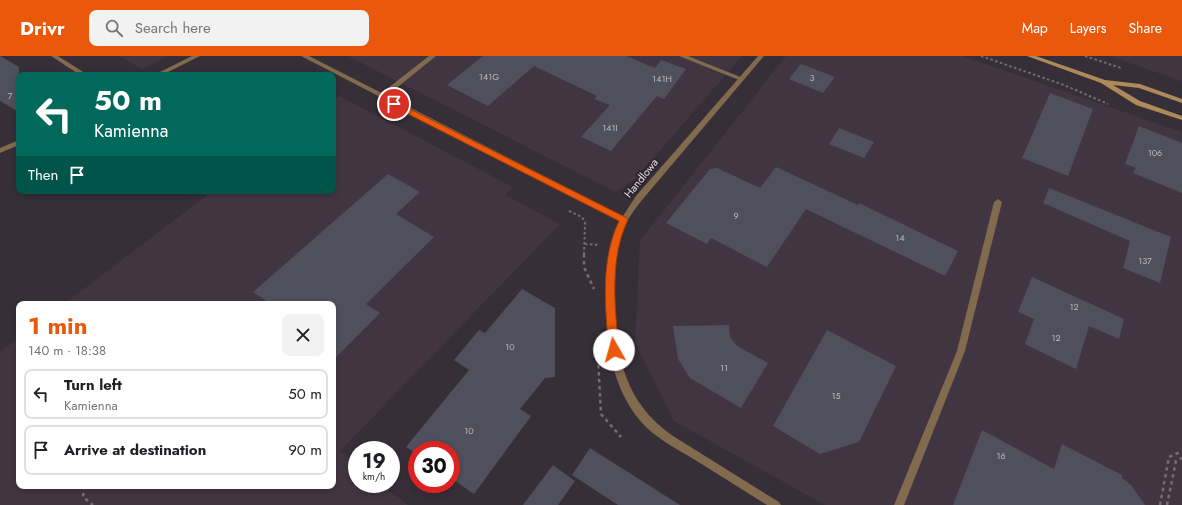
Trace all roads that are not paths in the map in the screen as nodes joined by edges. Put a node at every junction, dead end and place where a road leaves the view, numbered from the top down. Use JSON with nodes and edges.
{"nodes":[{"id":1,"x":54,"y":56,"type":"edge"},
{"id":2,"x":197,"y":56,"type":"edge"},
{"id":3,"x":304,"y":56,"type":"edge"},
{"id":4,"x":433,"y":56,"type":"edge"},
{"id":5,"x":682,"y":56,"type":"edge"},
{"id":6,"x":761,"y":56,"type":"edge"},
{"id":7,"x":1030,"y":56,"type":"edge"},
{"id":8,"x":80,"y":72,"type":"edge"},
{"id":9,"x":163,"y":72,"type":"edge"},
{"id":10,"x":334,"y":72,"type":"edge"},
{"id":11,"x":336,"y":73,"type":"edge"},
{"id":12,"x":741,"y":79,"type":"junction"},
{"id":13,"x":1104,"y":82,"type":"junction"},
{"id":14,"x":381,"y":97,"type":"junction"},
{"id":15,"x":1182,"y":101,"type":"edge"},
{"id":16,"x":1182,"y":118,"type":"edge"},
{"id":17,"x":16,"y":143,"type":"edge"},
{"id":18,"x":0,"y":151,"type":"edge"},
{"id":19,"x":998,"y":202,"type":"dead end"},
{"id":20,"x":624,"y":220,"type":"junction"},
{"id":21,"x":776,"y":505,"type":"edge"},
{"id":22,"x":899,"y":505,"type":"edge"}],
"edges":[{"from":1,"to":8,"type":"street"},
{"from":2,"to":9,"type":"street"},
{"from":3,"to":10,"type":"street"},
{"from":4,"to":14,"type":"street"},
{"from":5,"to":12,"type":"street"},
{"from":6,"to":12,"type":"street","name":"Handlowa"},
{"from":7,"to":13,"type":"main road"},
{"from":11,"to":14,"type":"street"},
{"from":12,"to":20,"type":"street","name":"Handlowa"},
{"from":13,"to":15,"type":"main road"},
{"from":13,"to":16,"type":"main road"},
{"from":14,"to":20,"type":"street"},
{"from":17,"to":18,"type":"street"},
{"from":19,"to":22,"type":"street"},
{"from":20,"to":21,"type":"street","name":"Handlowa"}]}
